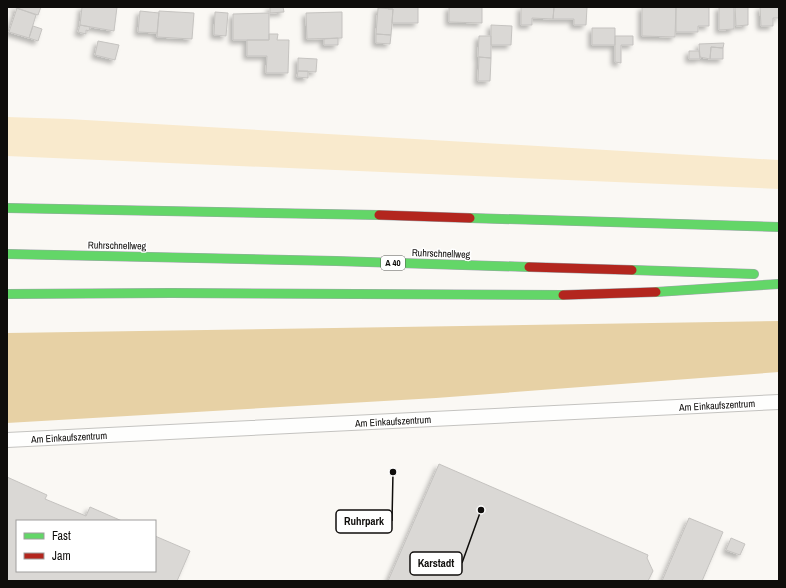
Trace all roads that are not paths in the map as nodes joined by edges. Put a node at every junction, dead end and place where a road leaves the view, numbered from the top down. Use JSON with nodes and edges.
{"nodes":[{"id":1,"x":7,"y":207,"type":"edge"},
{"id":2,"x":779,"y":227,"type":"edge"},
{"id":3,"x":7,"y":254,"type":"edge"},
{"id":4,"x":764,"y":274,"type":"dead end"},
{"id":5,"x":779,"y":284,"type":"edge"},
{"id":6,"x":7,"y":294,"type":"edge"},
{"id":7,"x":779,"y":402,"type":"edge"},
{"id":8,"x":7,"y":440,"type":"edge"}],
"edges":[{"from":1,"to":2,"type":"highway"},
{"from":3,"to":4,"type":"highway","name":"Ruhrschnellweg","number":"A 40"},
{"from":5,"to":6,"type":"highway"},
{"from":7,"to":8,"type":"lane","name":"Am Einkaufszentrum"}]}
